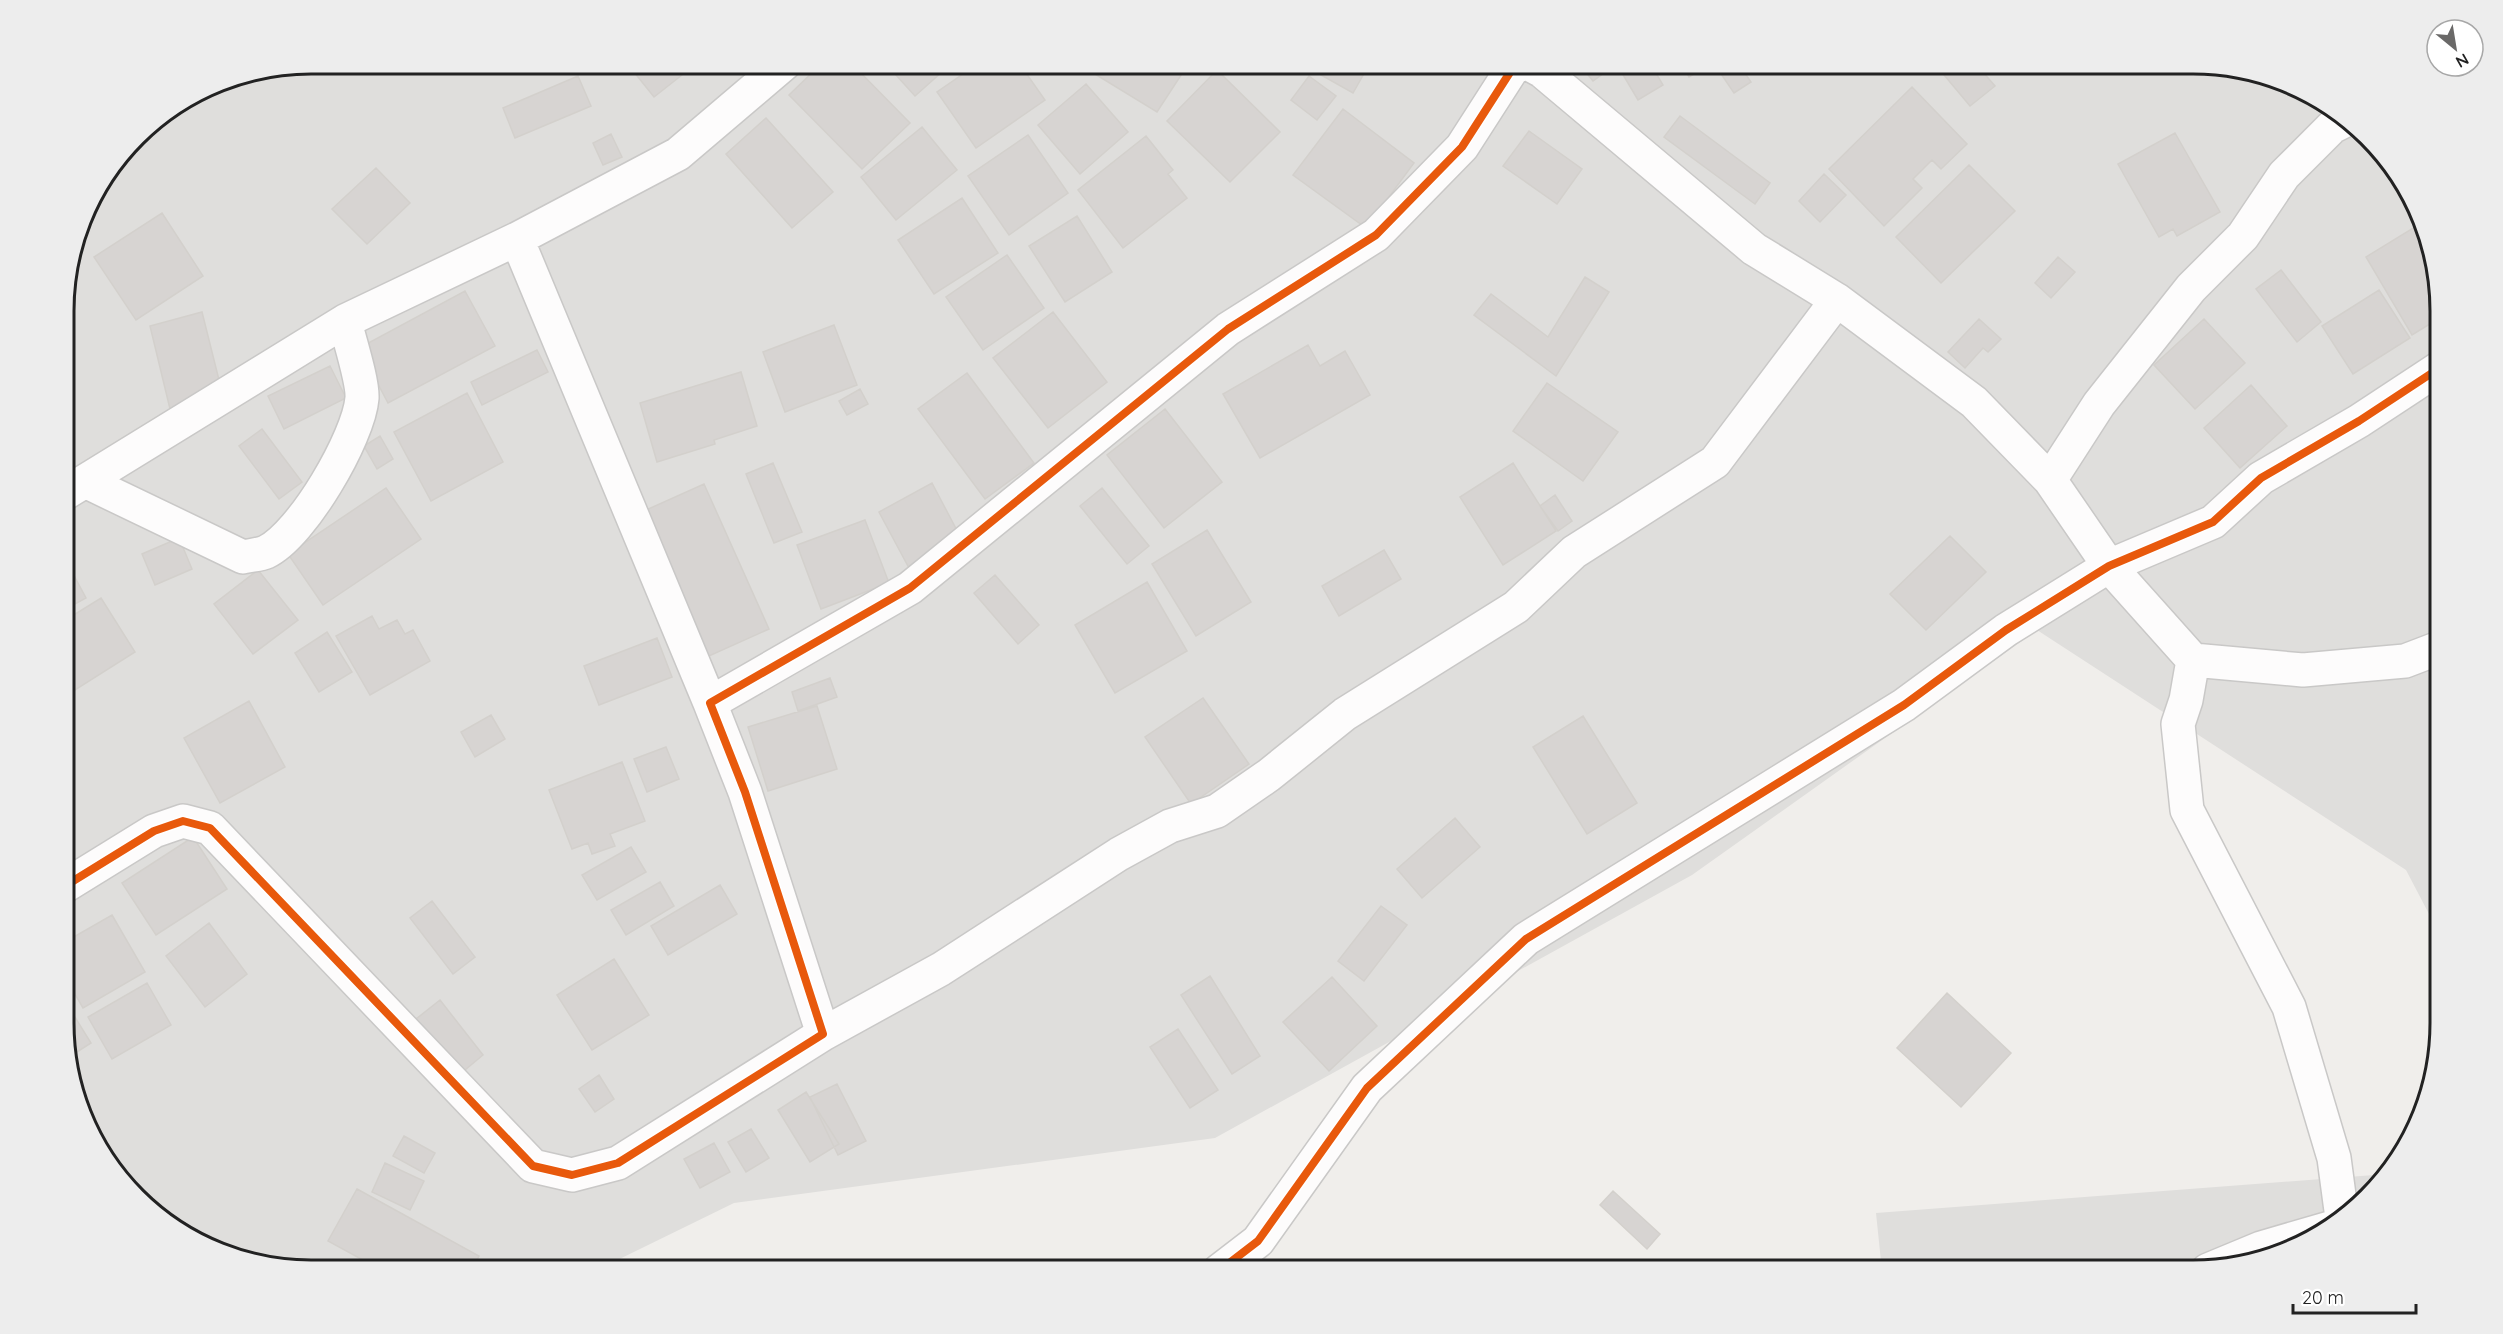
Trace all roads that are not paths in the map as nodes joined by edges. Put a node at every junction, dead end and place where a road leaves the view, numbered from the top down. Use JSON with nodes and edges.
{"nodes":[{"id":1,"x":772,"y":74,"type":"edge"},
{"id":2,"x":1526,"y":74,"type":"edge"},
{"id":3,"x":1545,"y":74,"type":"edge"},
{"id":4,"x":2339,"y":124,"type":"edge"},
{"id":5,"x":517,"y":239,"type":"junction"},
{"id":6,"x":1837,"y":300,"type":"junction"},
{"id":7,"x":345,"y":321,"type":"junction"},
{"id":8,"x":2430,"y":374,"type":"edge"},
{"id":9,"x":2050,"y":480,"type":"junction"},
{"id":10,"x":75,"y":488,"type":"edge"},
{"id":11,"x":2109,"y":566,"type":"junction"},
{"id":12,"x":2430,"y":651,"type":"edge"},
{"id":13,"x":2193,"y":660,"type":"junction"},
{"id":14,"x":710,"y":703,"type":"junction"},
{"id":15,"x":74,"y":880,"type":"edge"},
{"id":16,"x":823,"y":1034,"type":"junction"},
{"id":17,"x":2341,"y":1208,"type":"edge"},
{"id":18,"x":2286,"y":1241,"type":"edge"},
{"id":19,"x":2247,"y":1254,"type":"edge"},
{"id":20,"x":1233,"y":1260,"type":"edge"}],
"edges":[{"from":1,"to":5,"type":"street"},
{"from":2,"to":14,"type":"street"},
{"from":3,"to":6,"type":"street"},
{"from":4,"to":9,"type":"street"},
{"from":5,"to":7,"type":"street"},
{"from":5,"to":14,"type":"street"},
{"from":6,"to":9,"type":"street"},
{"from":6,"to":16,"type":"street"},
{"from":7,"to":10,"type":"street"},
{"from":7,"to":10,"type":"street"},
{"from":8,"to":11,"type":"street"},
{"from":9,"to":11,"type":"street"},
{"from":11,"to":13,"type":"street"},
{"from":11,"to":20,"type":"street"},
{"from":12,"to":13,"type":"street"},
{"from":13,"to":17,"type":"street"},
{"from":14,"to":16,"type":"street"},
{"from":15,"to":16,"type":"street"},
{"from":18,"to":19,"type":"street"}]}
